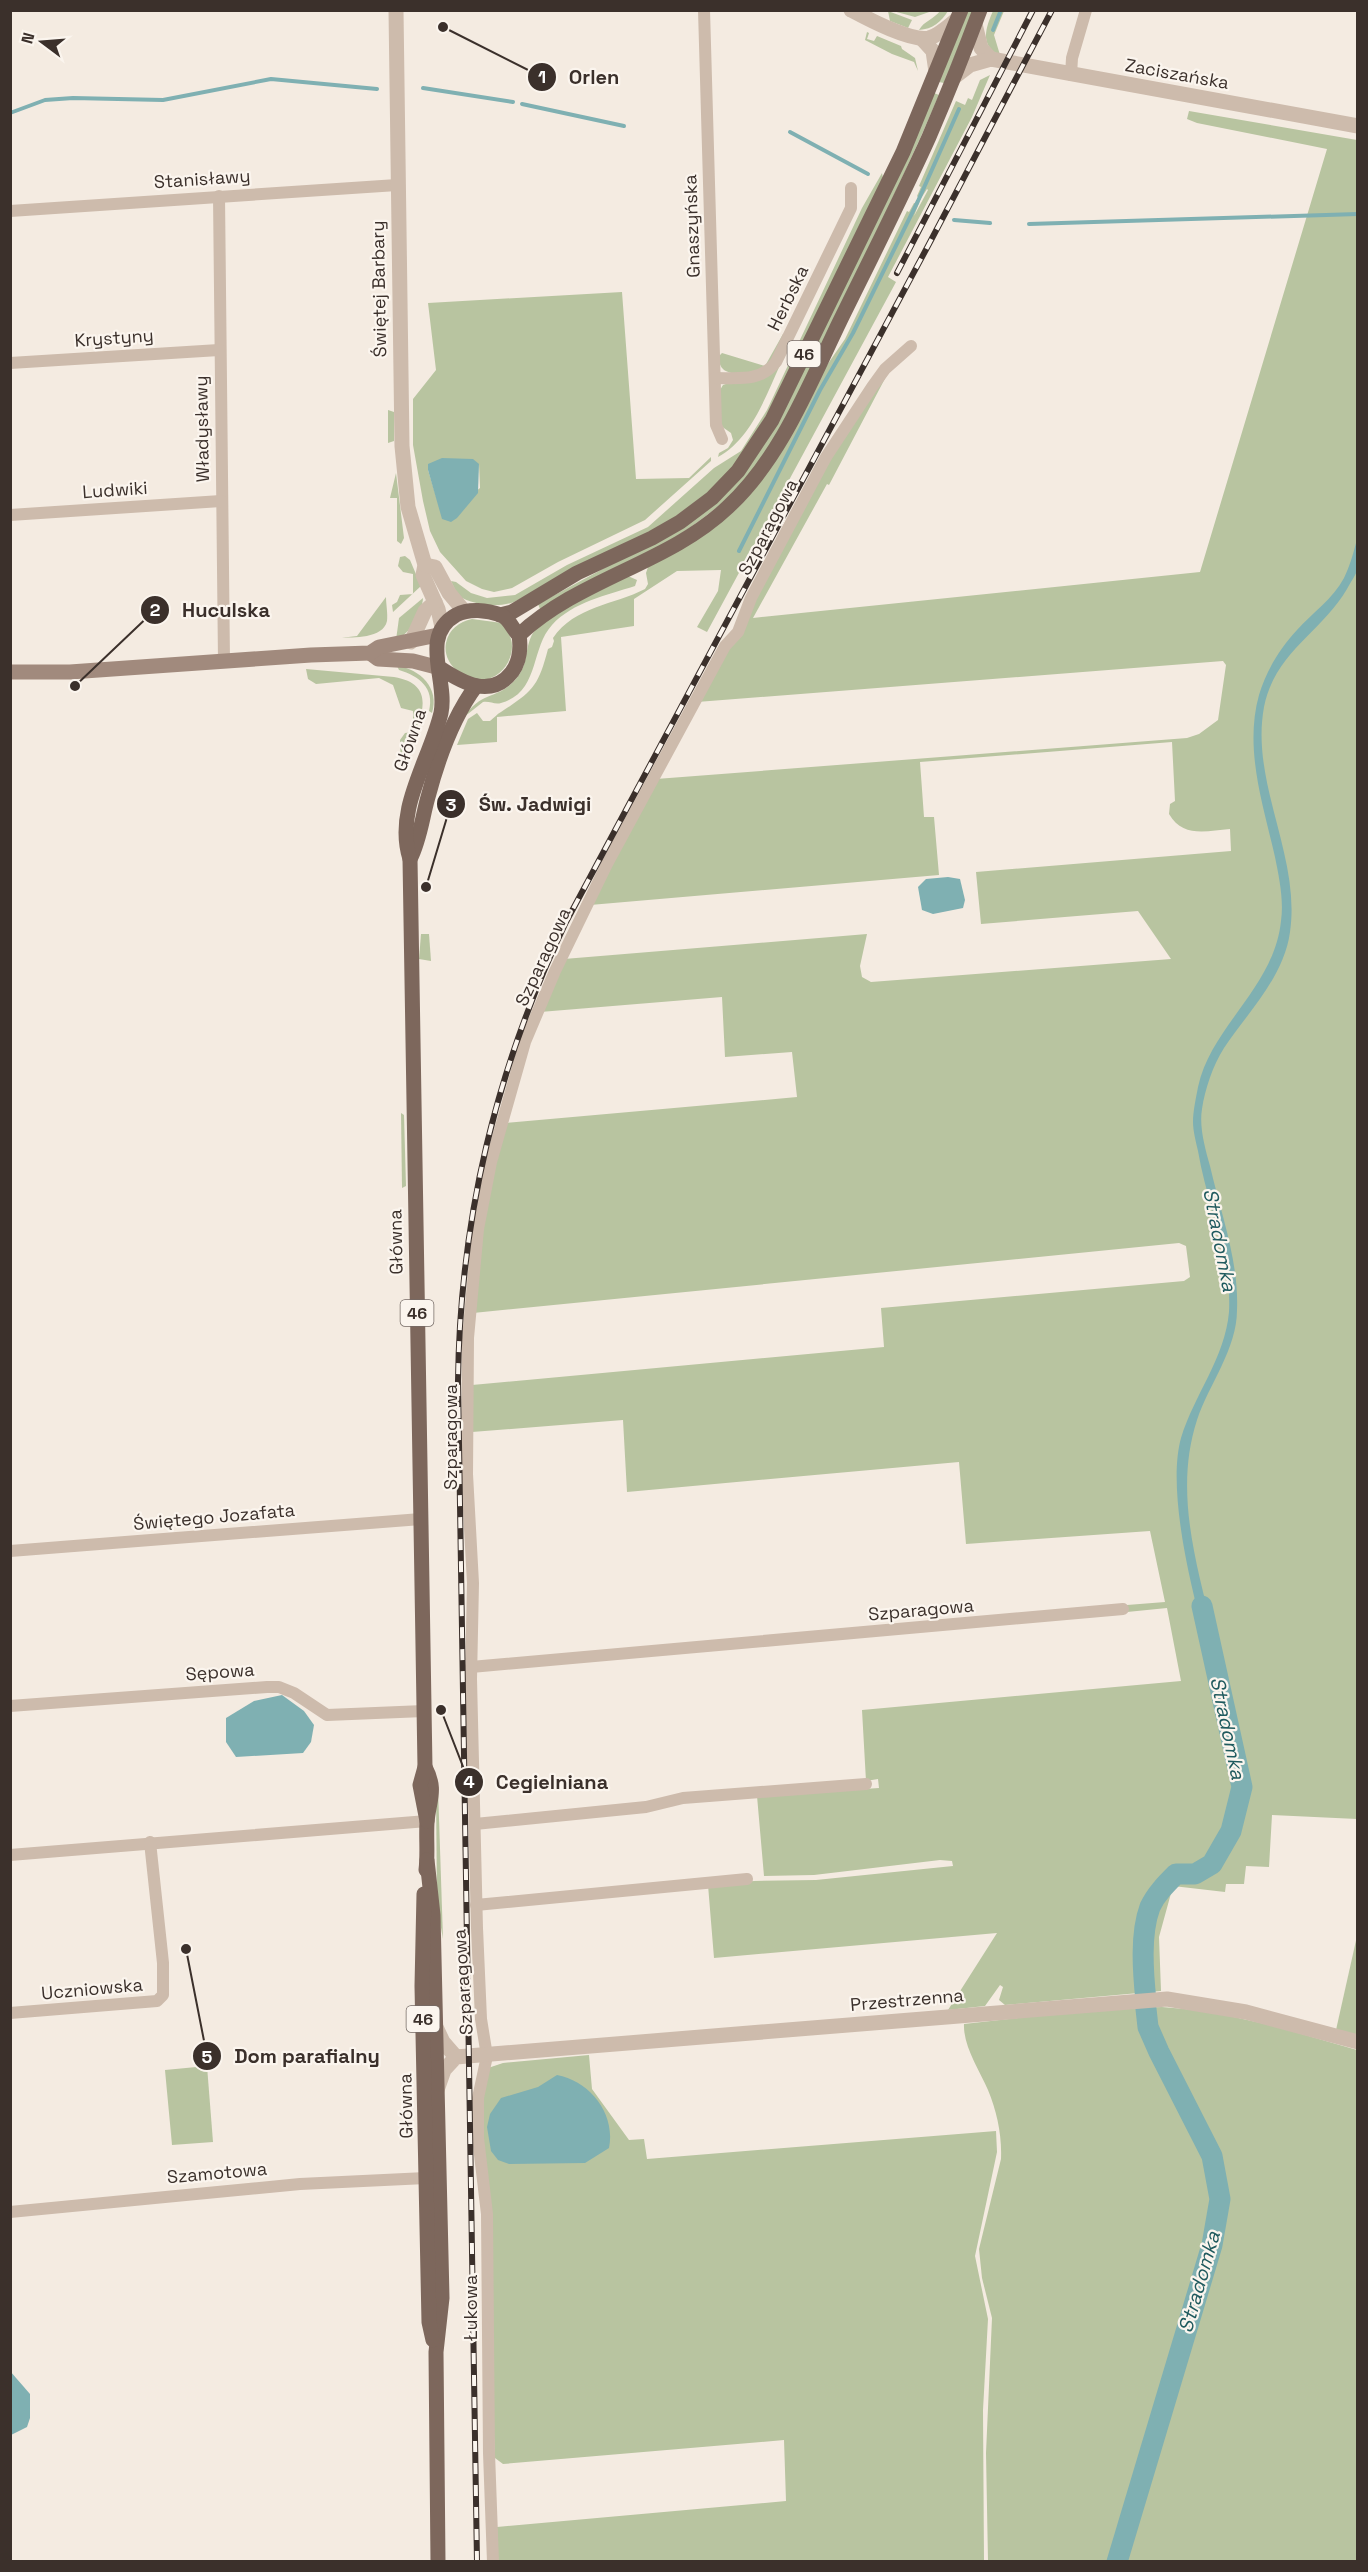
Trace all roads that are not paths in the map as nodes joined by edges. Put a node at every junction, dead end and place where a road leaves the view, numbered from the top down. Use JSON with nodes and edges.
{"nodes":[{"id":1,"x":396,"y":10,"type":"edge"},
{"id":2,"x":704,"y":10,"type":"edge"},
{"id":3,"x":852,"y":10,"type":"edge"},
{"id":4,"x":1086,"y":10,"type":"edge"},
{"id":5,"x":959,"y":15,"type":"edge"},
{"id":6,"x":978,"y":17,"type":"edge"},
{"id":7,"x":922,"y":39,"type":"junction"},
{"id":8,"x":991,"y":59,"type":"junction"},
{"id":9,"x":936,"y":72,"type":"junction"},
{"id":10,"x":1071,"y":75,"type":"junction"},
{"id":11,"x":953,"y":78,"type":"junction"},
{"id":12,"x":1358,"y":126,"type":"edge"},
{"id":13,"x":397,"y":185,"type":"junction"},
{"id":14,"x":851,"y":188,"type":"dead end"},
{"id":15,"x":219,"y":196,"type":"junction"},
{"id":16,"x":10,"y":211,"type":"edge"},
{"id":17,"x":911,"y":346,"type":"dead end"},
{"id":18,"x":219,"y":350,"type":"junction"},
{"id":19,"x":10,"y":363,"type":"edge"},
{"id":20,"x":715,"y":378,"type":"junction"},
{"id":21,"x":722,"y":439,"type":"dead end"},
{"id":22,"x":221,"y":501,"type":"junction"},
{"id":23,"x":10,"y":515,"type":"edge"},
{"id":24,"x":425,"y":565,"type":"junction"},
{"id":25,"x":435,"y":602,"type":"junction"},
{"id":26,"x":464,"y":611,"type":"junction"},
{"id":27,"x":500,"y":615,"type":"junction"},
{"id":28,"x":440,"y":631,"type":"junction"},
{"id":29,"x":519,"y":635,"type":"junction"},
{"id":30,"x":411,"y":642,"type":"junction"},
{"id":31,"x":370,"y":653,"type":"junction"},
{"id":32,"x":224,"y":661,"type":"junction"},
{"id":33,"x":440,"y":668,"type":"junction"},
{"id":34,"x":10,"y":672,"type":"edge"},
{"id":35,"x":476,"y":686,"type":"junction"},
{"id":36,"x":410,"y":859,"type":"junction"},
{"id":37,"x":421,"y":1519,"type":"junction"},
{"id":38,"x":10,"y":1551,"type":"edge"},
{"id":39,"x":1122,"y":1609,"type":"dead end"},
{"id":40,"x":471,"y":1667,"type":"junction"},
{"id":41,"x":10,"y":1706,"type":"edge"},
{"id":42,"x":424,"y":1711,"type":"junction"},
{"id":43,"x":866,"y":1784,"type":"dead end"},
{"id":44,"x":427,"y":1821,"type":"junction"},
{"id":45,"x":475,"y":1824,"type":"junction"},
{"id":46,"x":150,"y":1842,"type":"junction"},
{"id":47,"x":10,"y":1855,"type":"edge"},
{"id":48,"x":427,"y":1860,"type":"junction"},
{"id":49,"x":747,"y":1879,"type":"dead end"},
{"id":50,"x":476,"y":1905,"type":"junction"},
{"id":51,"x":10,"y":2013,"type":"edge"},
{"id":52,"x":435,"y":2025,"type":"junction"},
{"id":53,"x":1358,"y":2042,"type":"edge"},
{"id":54,"x":487,"y":2056,"type":"junction"},
{"id":55,"x":456,"y":2057,"type":"junction"},
{"id":56,"x":437,"y":2091,"type":"junction"},
{"id":57,"x":426,"y":2178,"type":"junction"},
{"id":58,"x":10,"y":2212,"type":"edge"},
{"id":59,"x":436,"y":2352,"type":"junction"},
{"id":60,"x":438,"y":2562,"type":"edge"},
{"id":61,"x":493,"y":2562,"type":"edge"}],
"edges":[{"from":1,"to":13,"type":"street","name":"Świętej Barbary"},
{"from":2,"to":20,"type":"street","name":"Gnaszyńska"},
{"from":3,"to":7,"type":"street"},
{"from":4,"to":10,"type":"street"},
{"from":5,"to":7,"type":"street"},
{"from":5,"to":9,"type":"main road","number":"46"},
{"from":6,"to":8,"type":"street"},
{"from":6,"to":11,"type":"main road","number":"46"},
{"from":7,"to":9,"type":"street"},
{"from":8,"to":10,"type":"street","name":"Zaciszańska"},
{"from":8,"to":11,"type":"street"},
{"from":9,"to":27,"type":"main road","number":"46"},
{"from":10,"to":12,"type":"street","name":"Zaciszańska"},
{"from":11,"to":29,"type":"main road","number":"46"},
{"from":13,"to":15,"type":"street","name":"Stanisławy"},
{"from":13,"to":24,"type":"street","name":"Świętej Barbary"},
{"from":14,"to":20,"type":"street","name":"Herbska"},
{"from":15,"to":16,"type":"street","name":"Stanisławy"},
{"from":15,"to":18,"type":"street","name":"Władysławy"},
{"from":17,"to":40,"type":"street","name":"Szparagowa"},
{"from":18,"to":19,"type":"street","name":"Krystyny"},
{"from":18,"to":22,"type":"street","name":"Władysławy"},
{"from":20,"to":21,"type":"street","name":"Gnaszyńska"},
{"from":22,"to":23,"type":"street","name":"Ludwiki"},
{"from":22,"to":32,"type":"street","name":"Władysławy"},
{"from":24,"to":25,"type":"street","name":"Świętej Barbary"},
{"from":24,"to":26,"type":"street","name":"Świętej Barbary"},
{"from":25,"to":28,"type":"street","name":"Świętej Barbary"},
{"from":25,"to":30,"type":"street"},
{"from":26,"to":27,"type":"main road"},
{"from":26,"to":28,"type":"main road"},
{"from":27,"to":29,"type":"main road"},
{"from":28,"to":30,"type":"main road"},
{"from":28,"to":33,"type":"main road","number":"46"},
{"from":29,"to":35,"type":"main road"},
{"from":30,"to":31,"type":"main road"},
{"from":31,"to":32,"type":"main road"},
{"from":31,"to":33,"type":"main road"},
{"from":32,"to":34,"type":"main road"},
{"from":33,"to":35,"type":"main road"},
{"from":33,"to":36,"type":"main road","name":"Główna","number":"46"},
{"from":35,"to":36,"type":"main road","name":"Główna","number":"46"},
{"from":36,"to":37,"type":"main road","name":"Główna","number":"46"},
{"from":37,"to":38,"type":"street","name":"Świętego Jozafata"},
{"from":37,"to":42,"type":"main road","name":"Główna","number":"46"},
{"from":39,"to":40,"type":"street","name":"Szparagowa"},
{"from":40,"to":45,"type":"street","name":"Szparagowa"},
{"from":41,"to":42,"type":"street","name":"Sępowa"},
{"from":42,"to":44,"type":"main road","name":"Główna","number":"46"},
{"from":43,"to":45,"type":"street"},
{"from":44,"to":46,"type":"street"},
{"from":44,"to":48,"type":"main road","name":"Główna","number":"46"},
{"from":45,"to":50,"type":"street","name":"Szparagowa"},
{"from":46,"to":47,"type":"street"},
{"from":46,"to":51,"type":"street","name":"Uczniowska"},
{"from":48,"to":52,"type":"main road","name":"Główna","number":"46"},
{"from":48,"to":57,"type":"main road","name":"Główna","number":"46"},
{"from":49,"to":50,"type":"street","name":"Szparagowa"},
{"from":50,"to":54,"type":"street","name":"Szparagowa"},
{"from":52,"to":55,"type":"street"},
{"from":52,"to":56,"type":"main road","name":"Główna","number":"46"},
{"from":53,"to":54,"type":"street","name":"Przestrzenna"},
{"from":54,"to":55,"type":"street","name":"Przestrzenna"},
{"from":54,"to":61,"type":"street","name":"Łukowa"},
{"from":55,"to":56,"type":"street"},
{"from":56,"to":59,"type":"main road","name":"Główna","number":"46"},
{"from":57,"to":58,"type":"street","name":"Szamotowa"},
{"from":57,"to":59,"type":"main road","name":"Główna","number":"46"},
{"from":59,"to":60,"type":"main road","name":"Główna","number":"46"}]}
